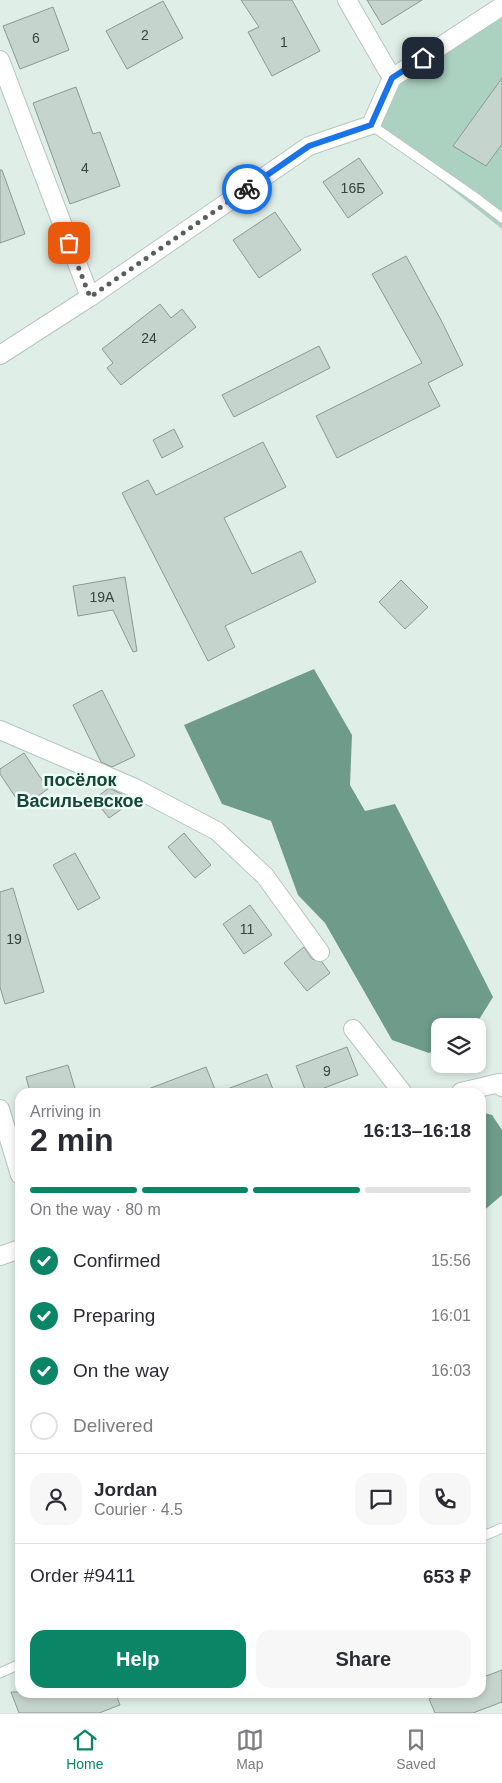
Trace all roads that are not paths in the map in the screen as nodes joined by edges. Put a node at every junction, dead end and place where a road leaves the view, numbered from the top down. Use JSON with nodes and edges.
{"nodes":[{"id":1,"x":347,"y":0,"type":"edge"},
{"id":2,"x":502,"y":6,"type":"edge"},
{"id":3,"x":0,"y":60,"type":"edge"},
{"id":4,"x":392,"y":78,"type":"junction"},
{"id":5,"x":371,"y":125,"type":"junction"},
{"id":6,"x":502,"y":218,"type":"edge"},
{"id":7,"x":90,"y":297,"type":"junction"},
{"id":8,"x":0,"y":355,"type":"edge"},
{"id":9,"x":0,"y":730,"type":"edge"},
{"id":10,"x":320,"y":952,"type":"dead end"},
{"id":11,"x":353,"y":1029,"type":"dead end"},
{"id":12,"x":502,"y":1087,"type":"edge"},
{"id":13,"x":399,"y":1088,"type":"edge"},
{"id":14,"x":478,"y":1088,"type":"edge"},
{"id":15,"x":0,"y":1109,"type":"edge"},
{"id":16,"x":15,"y":1158,"type":"edge"},
{"id":17,"x":15,"y":1251,"type":"edge"},
{"id":18,"x":0,"y":1256,"type":"edge"},
{"id":19,"x":502,"y":1528,"type":"edge"},
{"id":20,"x":486,"y":1535,"type":"edge"},
{"id":21,"x":15,"y":1666,"type":"edge"},
{"id":22,"x":0,"y":1672,"type":"edge"}],
"edges":[{"from":1,"to":4,"type":"street"},
{"from":2,"to":4,"type":"street"},
{"from":3,"to":7,"type":"street"},
{"from":4,"to":5,"type":"street"},
{"from":5,"to":6,"type":"lane"},
{"from":5,"to":7,"type":"street"},
{"from":7,"to":8,"type":"street"},
{"from":9,"to":10,"type":"street"},
{"from":11,"to":13,"type":"street"},
{"from":12,"to":14,"type":"street"},
{"from":15,"to":16,"type":"street"},
{"from":17,"to":18,"type":"street"},
{"from":19,"to":20,"type":"lane"},
{"from":21,"to":22,"type":"lane"}]}
